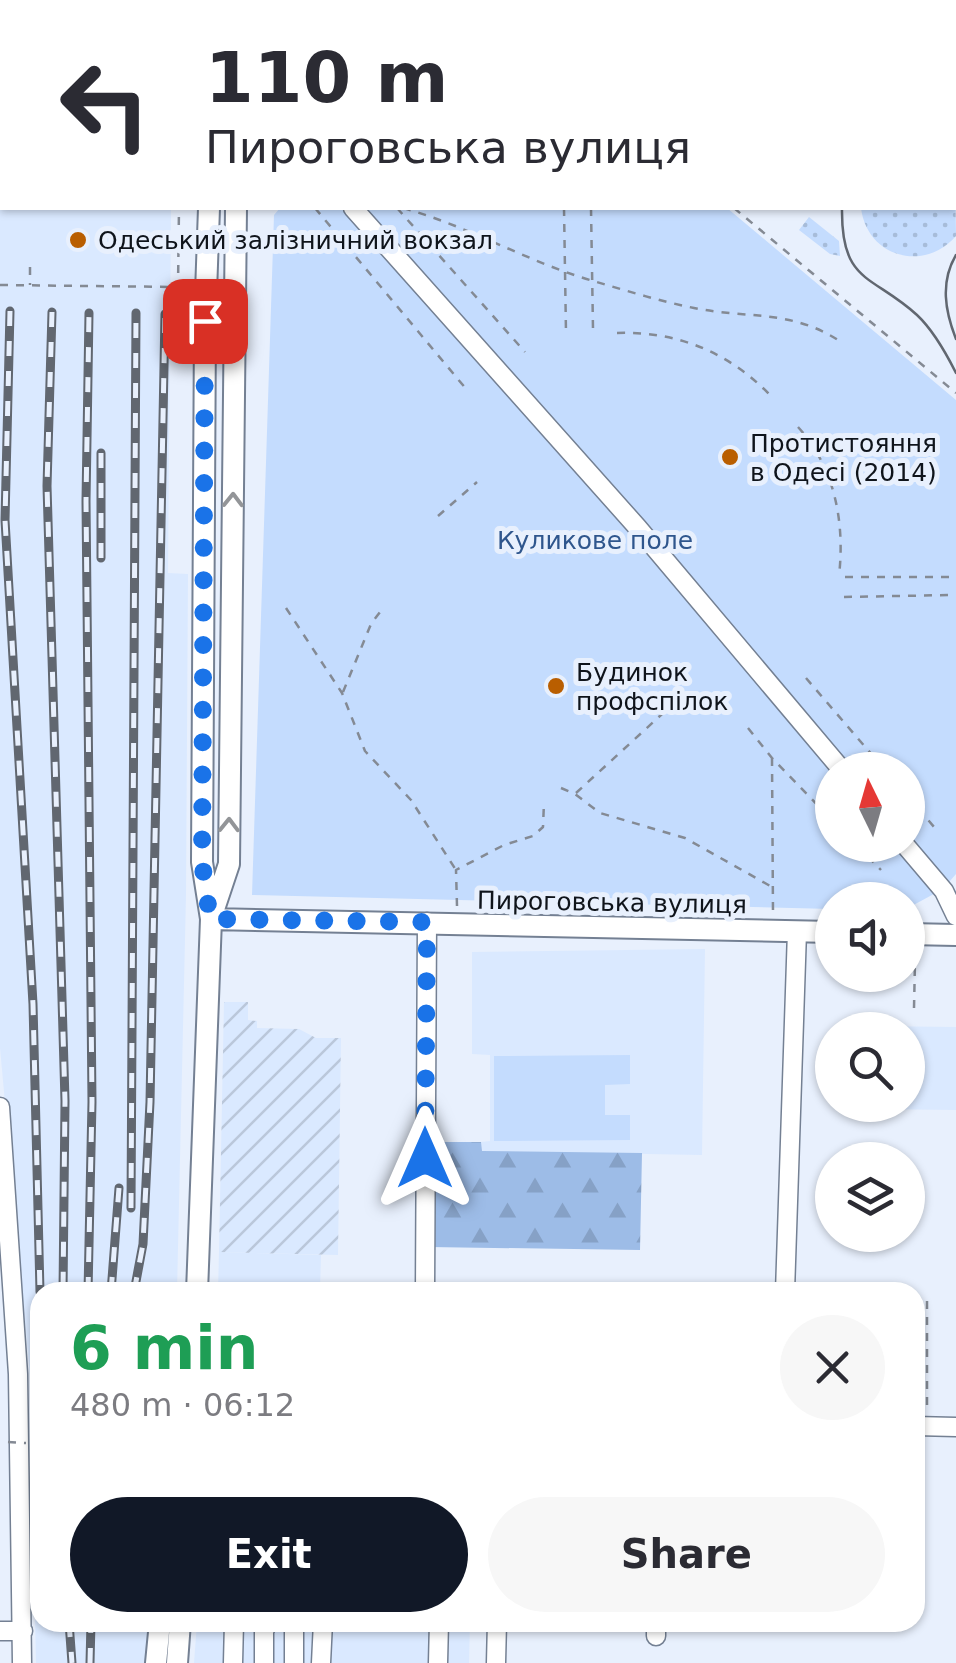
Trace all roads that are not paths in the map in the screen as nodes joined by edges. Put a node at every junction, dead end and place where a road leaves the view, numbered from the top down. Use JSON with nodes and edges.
{"nodes":[{"id":1,"x":209,"y":210,"type":"edge"},
{"id":2,"x":236,"y":210,"type":"edge"},
{"id":3,"x":355,"y":210,"type":"edge"},
{"id":4,"x":827,"y":752,"type":"edge"},
{"id":5,"x":919,"y":862,"type":"edge"},
{"id":6,"x":956,"y":916,"type":"edge"},
{"id":7,"x":210,"y":919,"type":"junction"},
{"id":8,"x":427,"y":922,"type":"junction"},
{"id":9,"x":798,"y":931,"type":"junction"},
{"id":10,"x":815,"y":932,"type":"edge"},
{"id":11,"x":925,"y":934,"type":"edge"},
{"id":12,"x":956,"y":935,"type":"edge"},
{"id":13,"x":0,"y":1107,"type":"edge"},
{"id":14,"x":197,"y":1282,"type":"edge"},
{"id":15,"x":424,"y":1282,"type":"edge"},
{"id":16,"x":786,"y":1282,"type":"edge"},
{"id":17,"x":9,"y":1374,"type":"edge"},
{"id":18,"x":925,"y":1420,"type":"edge"},
{"id":19,"x":956,"y":1427,"type":"edge"},
{"id":20,"x":0,"y":1632,"type":"edge"},
{"id":21,"x":23,"y":1632,"type":"junction"},
{"id":22,"x":159,"y":1632,"type":"edge"},
{"id":23,"x":179,"y":1632,"type":"edge"},
{"id":24,"x":234,"y":1632,"type":"edge"},
{"id":25,"x":264,"y":1632,"type":"edge"},
{"id":26,"x":294,"y":1632,"type":"edge"},
{"id":27,"x":323,"y":1632,"type":"edge"},
{"id":28,"x":439,"y":1632,"type":"edge"},
{"id":29,"x":497,"y":1632,"type":"edge"},
{"id":30,"x":22,"y":1663,"type":"edge"},
{"id":31,"x":156,"y":1663,"type":"edge"},
{"id":32,"x":177,"y":1663,"type":"edge"},
{"id":33,"x":233,"y":1663,"type":"edge"},
{"id":34,"x":264,"y":1663,"type":"edge"},
{"id":35,"x":294,"y":1663,"type":"edge"},
{"id":36,"x":321,"y":1663,"type":"edge"},
{"id":37,"x":438,"y":1663,"type":"edge"},
{"id":38,"x":496,"y":1663,"type":"edge"}],
"edges":[{"from":1,"to":7,"type":"main road"},
{"from":7,"to":2,"type":"main road","one_way":true},
{"from":3,"to":4,"type":"street"},
{"from":5,"to":6,"type":"street"},
{"from":7,"to":8,"type":"main road","name":"Пироговська вулиця"},
{"from":7,"to":14,"type":"main road"},
{"from":8,"to":9,"type":"main road","name":"Пироговська вулиця"},
{"from":8,"to":15,"type":"street"},
{"from":9,"to":10,"type":"main road","name":"Пироговська вулиця"},
{"from":9,"to":16,"type":"street"},
{"from":11,"to":12,"type":"main road"},
{"from":13,"to":17,"type":"street"},
{"from":17,"to":21,"type":"street"},
{"from":18,"to":19,"type":"street"},
{"from":20,"to":21,"type":"street"},
{"from":21,"to":30,"type":"street"},
{"from":22,"to":31,"type":"main road"},
{"from":23,"to":32,"type":"main road"},
{"from":24,"to":33,"type":"street"},
{"from":25,"to":34,"type":"street"},
{"from":26,"to":35,"type":"street"},
{"from":27,"to":36,"type":"street"},
{"from":28,"to":37,"type":"street"},
{"from":29,"to":38,"type":"street"}]}
